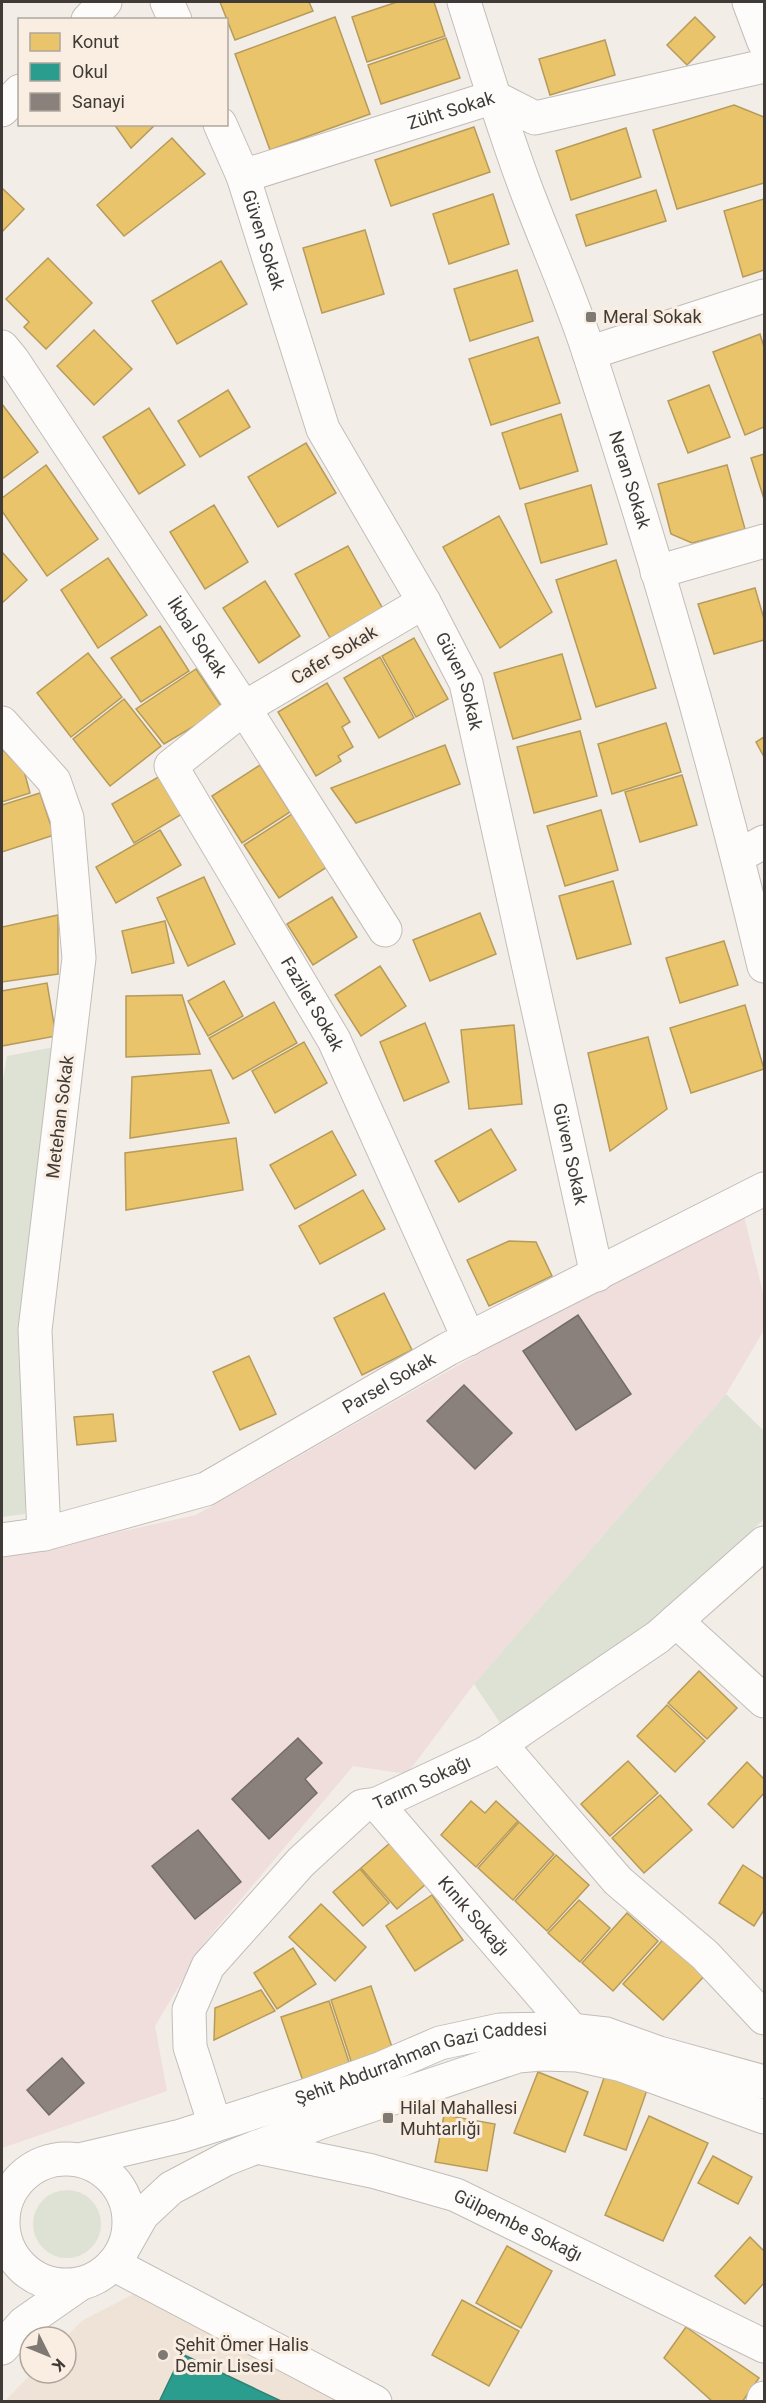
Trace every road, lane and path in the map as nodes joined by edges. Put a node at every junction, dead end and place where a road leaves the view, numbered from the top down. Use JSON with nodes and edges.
{"nodes":[{"id":1,"x":105,"y":2,"type":"edge"},
{"id":2,"x":167,"y":2,"type":"edge"},
{"id":3,"x":464,"y":2,"type":"edge"},
{"id":4,"x":749,"y":2,"type":"edge"},
{"id":5,"x":90,"y":18,"type":"edge"},
{"id":6,"x":174,"y":18,"type":"edge"},
{"id":7,"x":765,"y":42,"type":"edge"},
{"id":8,"x":765,"y":66,"type":"edge"},
{"id":9,"x":18,"y":93,"type":"edge"},
{"id":10,"x":494,"y":97,"type":"junction"},
{"id":11,"x":2,"y":110,"type":"edge"},
{"id":12,"x":221,"y":126,"type":"edge"},
{"id":13,"x":243,"y":176,"type":"junction"},
{"id":14,"x":765,"y":296,"type":"edge"},
{"id":15,"x":2,"y":347,"type":"edge"},
{"id":16,"x":589,"y":353,"type":"junction"},
{"id":17,"x":765,"y":541,"type":"edge"},
{"id":18,"x":657,"y":573,"type":"junction"},
{"id":19,"x":424,"y":602,"type":"junction"},
{"id":20,"x":244,"y":708,"type":"junction"},
{"id":21,"x":2,"y":723,"type":"edge"},
{"id":22,"x":751,"y":849,"type":"edge"},
{"id":23,"x":385,"y":930,"type":"dead end"},
{"id":24,"x":765,"y":966,"type":"edge"},
{"id":25,"x":765,"y":1189,"type":"edge"},
{"id":26,"x":597,"y":1275,"type":"junction"},
{"id":27,"x":469,"y":1339,"type":"junction"},
{"id":28,"x":44,"y":1534,"type":"junction"},
{"id":29,"x":2,"y":1540,"type":"edge"},
{"id":30,"x":765,"y":1543,"type":"edge"},
{"id":31,"x":676,"y":1621,"type":"junction"},
{"id":32,"x":765,"y":1701,"type":"edge"},
{"id":33,"x":500,"y":1744,"type":"junction"},
{"id":34,"x":377,"y":1804,"type":"junction"},
{"id":35,"x":765,"y":2018,"type":"edge"},
{"id":36,"x":572,"y":2030,"type":"junction"},
{"id":37,"x":765,"y":2082,"type":"edge"},
{"id":38,"x":765,"y":2117,"type":"edge"},
{"id":39,"x":215,"y":2125,"type":"junction"},
{"id":40,"x":257,"y":2147,"type":"junction"},
{"id":41,"x":79,"y":2160,"type":"junction"},
{"id":42,"x":5,"y":2196,"type":"edge"},
{"id":43,"x":3,"y":2240,"type":"edge"},
{"id":44,"x":119,"y":2254,"type":"junction"},
{"id":45,"x":80,"y":2284,"type":"junction"},
{"id":46,"x":765,"y":2346,"type":"edge"},
{"id":47,"x":2,"y":2348,"type":"edge"},
{"id":48,"x":375,"y":2402,"type":"edge"}],
"edges":[{"from":1,"to":5,"type":"street"},
{"from":2,"to":6,"type":"street"},
{"from":3,"to":10,"type":"street","name":"Neran Sokak"},
{"from":4,"to":7,"type":"street"},
{"from":8,"to":10,"type":"street","name":"Züht Sokak"},
{"from":9,"to":11,"type":"street"},
{"from":10,"to":13,"type":"street","name":"Züht Sokak"},
{"from":10,"to":16,"type":"street","name":"Neran Sokak"},
{"from":12,"to":13,"type":"street","name":"Güven Sokak"},
{"from":13,"to":19,"type":"street","name":"Güven Sokak"},
{"from":14,"to":16,"type":"street"},
{"from":15,"to":20,"type":"street","name":"İkbal Sokak"},
{"from":16,"to":18,"type":"street","name":"Neran Sokak"},
{"from":17,"to":18,"type":"street"},
{"from":18,"to":22,"type":"street","name":"Neran Sokak"},
{"from":19,"to":20,"type":"street","name":"Cafer Sokak"},
{"from":19,"to":26,"type":"street","name":"Güven Sokak"},
{"from":20,"to":23,"type":"street","name":"İkbal Sokak"},
{"from":20,"to":27,"type":"street","name":"Fazilet Sokak"},
{"from":21,"to":28,"type":"street","name":"Metehan Sokak"},
{"from":22,"to":24,"type":"street","name":"Neran Sokak"},
{"from":25,"to":26,"type":"street","name":"Parsel Sokak"},
{"from":26,"to":27,"type":"street","name":"Parsel Sokak"},
{"from":27,"to":28,"type":"street","name":"Parsel Sokak"},
{"from":28,"to":29,"type":"street","name":"Parsel Sokak"},
{"from":30,"to":31,"type":"street","name":"Tarım Sokağı"},
{"from":31,"to":32,"type":"street"},
{"from":31,"to":33,"type":"street","name":"Tarım Sokağı"},
{"from":33,"to":34,"type":"street","name":"Tarım Sokağı"},
{"from":33,"to":35,"type":"street"},
{"from":34,"to":36,"type":"street","name":"Kınık Sokağı"},
{"from":34,"to":39,"type":"street","name":"Tarım Sokağı"},
{"from":36,"to":37,"type":"street","name":"Şehit Abdurrahman Gazi Caddesi"},
{"from":36,"to":39,"type":"street","name":"Şehit Abdurrahman Gazi Caddesi"},
{"from":38,"to":40,"type":"street","name":"Şehit Abdurrahman Gazi Caddesi"},
{"from":39,"to":41,"type":"street","name":"Şehit Abdurrahman Gazi Caddesi"},
{"from":40,"to":44,"type":"street","name":"Şehit Abdurrahman Gazi Caddesi"},
{"from":40,"to":46,"type":"street","name":"Gülpembe Sokağı"},
{"from":41,"to":42,"type":"street"},
{"from":41,"to":44,"type":"street"},
{"from":42,"to":43,"type":"street"},
{"from":43,"to":45,"type":"street"},
{"from":44,"to":45,"type":"street"},
{"from":44,"to":48,"type":"street"},
{"from":45,"to":47,"type":"street"}]}
